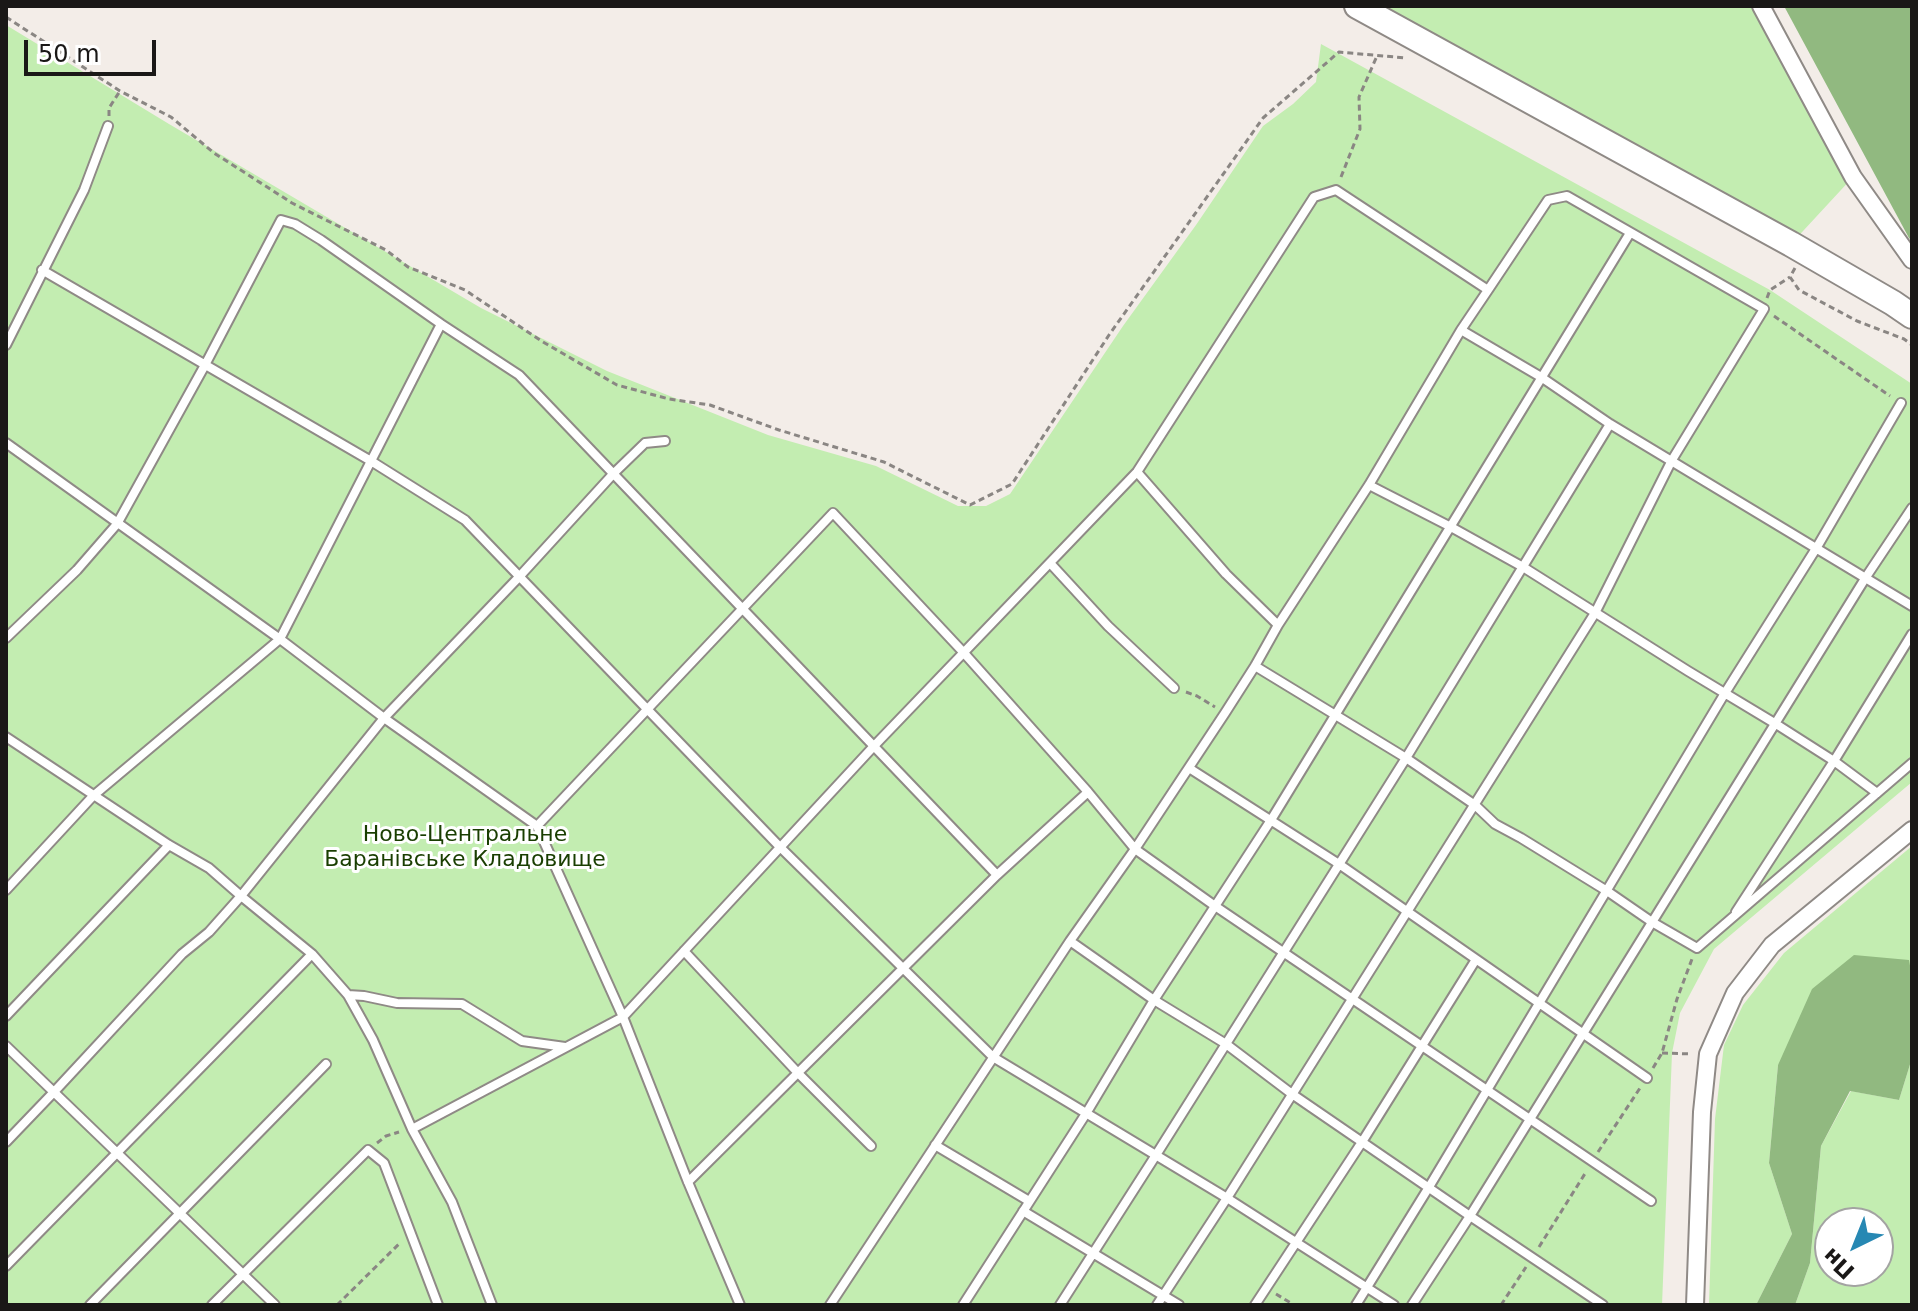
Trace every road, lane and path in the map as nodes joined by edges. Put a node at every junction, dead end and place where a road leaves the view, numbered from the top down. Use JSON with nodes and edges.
{"nodes":[{"id":1,"x":1357,"y":6,"type":"edge"},
{"id":2,"x":1761,"y":6,"type":"edge"},
{"id":3,"x":6,"y":17,"type":"edge"},
{"id":4,"x":1423,"y":41,"type":"junction"},
{"id":5,"x":1377,"y":56,"type":"junction"},
{"id":6,"x":120,"y":91,"type":"junction"},
{"id":7,"x":108,"y":126,"type":"joint"},
{"id":8,"x":1336,"y":190,"type":"junction"},
{"id":9,"x":1630,"y":233,"type":"junction"},
{"id":10,"x":1806,"y":252,"type":"junction"},
{"id":11,"x":1912,"y":260,"type":"edge"},
{"id":12,"x":42,"y":270,"type":"junction"},
{"id":13,"x":1790,"y":277,"type":"junction"},
{"id":14,"x":1488,"y":290,"type":"junction"},
{"id":15,"x":1764,"y":309,"type":"junction"},
{"id":16,"x":1912,"y":316,"type":"edge"},
{"id":17,"x":441,"y":324,"type":"junction"},
{"id":18,"x":1461,"y":330,"type":"junction"},
{"id":19,"x":6,"y":345,"type":"edge"},
{"id":20,"x":1912,"y":345,"type":"edge"},
{"id":21,"x":205,"y":365,"type":"junction"},
{"id":22,"x":1541,"y":377,"type":"junction"},
{"id":23,"x":1901,"y":403,"type":"joint"},
{"id":24,"x":1610,"y":424,"type":"junction"},
{"id":25,"x":665,"y":441,"type":"dead end"},
{"id":26,"x":6,"y":443,"type":"edge"},
{"id":27,"x":1672,"y":460,"type":"junction"},
{"id":28,"x":371,"y":461,"type":"junction"},
{"id":29,"x":1137,"y":472,"type":"junction"},
{"id":30,"x":614,"y":473,"type":"junction"},
{"id":31,"x":1369,"y":485,"type":"junction"},
{"id":32,"x":1912,"y":508,"type":"edge"},
{"id":33,"x":117,"y":524,"type":"junction"},
{"id":34,"x":1451,"y":527,"type":"junction"},
{"id":35,"x":1817,"y":547,"type":"junction"},
{"id":36,"x":1050,"y":563,"type":"junction"},
{"id":37,"x":1523,"y":567,"type":"junction"},
{"id":38,"x":519,"y":577,"type":"junction"},
{"id":39,"x":1866,"y":577,"type":"junction"},
{"id":40,"x":1912,"y":606,"type":"edge"},
{"id":41,"x":743,"y":610,"type":"junction"},
{"id":42,"x":1595,"y":613,"type":"junction"},
{"id":43,"x":1278,"y":625,"type":"junction"},
{"id":44,"x":1912,"y":634,"type":"edge"},
{"id":45,"x":6,"y":638,"type":"edge"},
{"id":46,"x":280,"y":639,"type":"junction"},
{"id":47,"x":964,"y":653,"type":"junction"},
{"id":48,"x":1255,"y":666,"type":"junction"},
{"id":49,"x":1174,"y":688,"type":"joint"},
{"id":50,"x":1725,"y":693,"type":"junction"},
{"id":51,"x":648,"y":709,"type":"junction"},
{"id":52,"x":1225,"y":713,"type":"junction"},
{"id":53,"x":1335,"y":716,"type":"junction"},
{"id":54,"x":384,"y":718,"type":"junction"},
{"id":55,"x":1776,"y":724,"type":"junction"},
{"id":56,"x":6,"y":737,"type":"edge"},
{"id":57,"x":874,"y":746,"type":"junction"},
{"id":58,"x":1406,"y":758,"type":"junction"},
{"id":59,"x":1834,"y":761,"type":"junction"},
{"id":60,"x":1912,"y":763,"type":"edge"},
{"id":61,"x":1189,"y":768,"type":"junction"},
{"id":62,"x":1088,"y":792,"type":"junction"},
{"id":63,"x":1877,"y":793,"type":"junction"},
{"id":64,"x":93,"y":796,"type":"junction"},
{"id":65,"x":1475,"y":805,"type":"junction"},
{"id":66,"x":1271,"y":820,"type":"junction"},
{"id":67,"x":537,"y":826,"type":"junction"},
{"id":68,"x":1912,"y":830,"type":"edge"},
{"id":69,"x":169,"y":845,"type":"junction"},
{"id":70,"x":779,"y":846,"type":"junction"},
{"id":71,"x":1135,"y":849,"type":"junction"},
{"id":72,"x":1339,"y":864,"type":"junction"},
{"id":73,"x":997,"y":875,"type":"junction"},
{"id":74,"x":6,"y":890,"type":"edge"},
{"id":75,"x":1607,"y":891,"type":"junction"},
{"id":76,"x":241,"y":896,"type":"junction"},
{"id":77,"x":1215,"y":906,"type":"junction"},
{"id":78,"x":1407,"y":912,"type":"junction"},
{"id":79,"x":1731,"y":919,"type":"junction"},
{"id":80,"x":1652,"y":922,"type":"junction"},
{"id":81,"x":1070,"y":941,"type":"junction"},
{"id":82,"x":1697,"y":948,"type":"junction"},
{"id":83,"x":684,"y":951,"type":"junction"},
{"id":84,"x":1283,"y":951,"type":"junction"},
{"id":85,"x":312,"y":954,"type":"junction"},
{"id":86,"x":1475,"y":961,"type":"junction"},
{"id":87,"x":903,"y":969,"type":"junction"},
{"id":88,"x":348,"y":995,"type":"junction"},
{"id":89,"x":1154,"y":1000,"type":"junction"},
{"id":90,"x":1352,"y":1000,"type":"junction"},
{"id":91,"x":1539,"y":1004,"type":"junction"},
{"id":92,"x":6,"y":1016,"type":"edge"},
{"id":93,"x":623,"y":1017,"type":"junction"},
{"id":94,"x":1583,"y":1034,"type":"junction"},
{"id":95,"x":1226,"y":1044,"type":"junction"},
{"id":96,"x":6,"y":1046,"type":"edge"},
{"id":97,"x":1422,"y":1047,"type":"junction"},
{"id":98,"x":565,"y":1048,"type":"junction"},
{"id":99,"x":1662,"y":1053,"type":"junction"},
{"id":100,"x":1708,"y":1054,"type":"junction"},
{"id":101,"x":993,"y":1057,"type":"junction"},
{"id":102,"x":326,"y":1064,"type":"dead end"},
{"id":103,"x":798,"y":1073,"type":"junction"},
{"id":104,"x":1647,"y":1078,"type":"junction"},
{"id":105,"x":1487,"y":1090,"type":"junction"},
{"id":106,"x":53,"y":1093,"type":"junction"},
{"id":107,"x":1292,"y":1094,"type":"junction"},
{"id":108,"x":1087,"y":1112,"type":"junction"},
{"id":109,"x":1529,"y":1119,"type":"junction"},
{"id":110,"x":412,"y":1129,"type":"junction"},
{"id":111,"x":6,"y":1142,"type":"edge"},
{"id":112,"x":1362,"y":1142,"type":"junction"},
{"id":113,"x":935,"y":1145,"type":"junction"},
{"id":114,"x":871,"y":1146,"type":"dead end"},
{"id":115,"x":368,"y":1150,"type":"junction"},
{"id":116,"x":117,"y":1152,"type":"junction"},
{"id":117,"x":1156,"y":1155,"type":"junction"},
{"id":118,"x":1593,"y":1161,"type":"junction"},
{"id":119,"x":688,"y":1182,"type":"junction"},
{"id":120,"x":1429,"y":1187,"type":"junction"},
{"id":121,"x":1227,"y":1198,"type":"junction"},
{"id":122,"x":1029,"y":1201,"type":"junction"},
{"id":123,"x":1651,"y":1201,"type":"dead end"},
{"id":124,"x":1023,"y":1211,"type":"junction"},
{"id":125,"x":179,"y":1214,"type":"junction"},
{"id":126,"x":1470,"y":1216,"type":"junction"},
{"id":127,"x":411,"y":1232,"type":"junction"},
{"id":128,"x":1296,"y":1242,"type":"junction"},
{"id":129,"x":1093,"y":1254,"type":"junction"},
{"id":130,"x":1532,"y":1257,"type":"junction"},
{"id":131,"x":6,"y":1266,"type":"edge"},
{"id":132,"x":242,"y":1274,"type":"junction"},
{"id":133,"x":1367,"y":1287,"type":"junction"},
{"id":134,"x":1266,"y":1288,"type":"junction"},
{"id":135,"x":1163,"y":1296,"type":"junction"},
{"id":136,"x":90,"y":1305,"type":"edge"},
{"id":137,"x":212,"y":1305,"type":"edge"},
{"id":138,"x":275,"y":1305,"type":"edge"},
{"id":139,"x":337,"y":1305,"type":"edge"},
{"id":140,"x":438,"y":1305,"type":"edge"},
{"id":141,"x":492,"y":1305,"type":"edge"},
{"id":142,"x":740,"y":1305,"type":"edge"},
{"id":143,"x":830,"y":1305,"type":"edge"},
{"id":144,"x":963,"y":1305,"type":"edge"},
{"id":145,"x":1060,"y":1305,"type":"edge"},
{"id":146,"x":1157,"y":1305,"type":"edge"},
{"id":147,"x":1179,"y":1305,"type":"edge"},
{"id":148,"x":1255,"y":1305,"type":"edge"},
{"id":149,"x":1294,"y":1305,"type":"edge"},
{"id":150,"x":1356,"y":1305,"type":"edge"},
{"id":151,"x":1394,"y":1305,"type":"edge"},
{"id":152,"x":1412,"y":1305,"type":"edge"},
{"id":153,"x":1501,"y":1305,"type":"edge"},
{"id":154,"x":1603,"y":1305,"type":"edge"},
{"id":155,"x":1695,"y":1305,"type":"edge"}],
"edges":[{"from":1,"to":4,"type":"main road"},
{"from":2,"to":11,"type":"street"},
{"from":3,"to":6,"type":"path"},
{"from":4,"to":5,"type":"path"},
{"from":4,"to":10,"type":"main road"},
{"from":5,"to":6,"type":"path"},
{"from":5,"to":8,"type":"path"},
{"from":6,"to":7,"type":"path"},
{"from":7,"to":12,"type":"lane"},
{"from":8,"to":14,"type":"lane"},
{"from":8,"to":29,"type":"lane"},
{"from":9,"to":14,"type":"lane"},
{"from":9,"to":15,"type":"lane"},
{"from":9,"to":22,"type":"lane"},
{"from":10,"to":13,"type":"path"},
{"from":10,"to":16,"type":"main road"},
{"from":12,"to":19,"type":"lane"},
{"from":12,"to":21,"type":"lane"},
{"from":13,"to":15,"type":"path"},
{"from":13,"to":20,"type":"path"},
{"from":14,"to":18,"type":"lane"},
{"from":15,"to":23,"type":"path"},
{"from":15,"to":27,"type":"lane"},
{"from":17,"to":21,"type":"lane"},
{"from":17,"to":28,"type":"lane"},
{"from":17,"to":30,"type":"lane"},
{"from":18,"to":22,"type":"lane"},
{"from":18,"to":31,"type":"lane"},
{"from":21,"to":28,"type":"lane"},
{"from":21,"to":33,"type":"lane"},
{"from":22,"to":24,"type":"lane"},
{"from":22,"to":34,"type":"lane"},
{"from":23,"to":35,"type":"lane"},
{"from":24,"to":27,"type":"lane"},
{"from":24,"to":37,"type":"lane"},
{"from":25,"to":30,"type":"lane"},
{"from":26,"to":33,"type":"lane"},
{"from":27,"to":35,"type":"lane"},
{"from":27,"to":42,"type":"lane"},
{"from":28,"to":38,"type":"lane"},
{"from":28,"to":46,"type":"lane"},
{"from":29,"to":36,"type":"lane"},
{"from":29,"to":43,"type":"lane"},
{"from":30,"to":38,"type":"lane"},
{"from":30,"to":41,"type":"lane"},
{"from":31,"to":34,"type":"lane"},
{"from":31,"to":43,"type":"lane"},
{"from":32,"to":39,"type":"lane"},
{"from":33,"to":45,"type":"lane"},
{"from":33,"to":46,"type":"lane"},
{"from":34,"to":37,"type":"lane"},
{"from":34,"to":53,"type":"lane"},
{"from":35,"to":39,"type":"lane"},
{"from":35,"to":50,"type":"lane"},
{"from":36,"to":47,"type":"lane"},
{"from":36,"to":49,"type":"lane"},
{"from":37,"to":42,"type":"lane"},
{"from":37,"to":58,"type":"lane"},
{"from":38,"to":51,"type":"lane"},
{"from":38,"to":54,"type":"lane"},
{"from":39,"to":40,"type":"lane"},
{"from":39,"to":55,"type":"lane"},
{"from":41,"to":47,"type":"lane"},
{"from":41,"to":51,"type":"lane"},
{"from":41,"to":57,"type":"lane"},
{"from":42,"to":50,"type":"lane"},
{"from":42,"to":65,"type":"lane"},
{"from":43,"to":48,"type":"lane"},
{"from":44,"to":59,"type":"lane"},
{"from":46,"to":54,"type":"lane"},
{"from":46,"to":64,"type":"lane"},
{"from":47,"to":57,"type":"lane"},
{"from":47,"to":62,"type":"lane"},
{"from":48,"to":52,"type":"lane"},
{"from":48,"to":53,"type":"lane"},
{"from":49,"to":52,"type":"path"},
{"from":50,"to":55,"type":"lane"},
{"from":50,"to":75,"type":"lane"},
{"from":51,"to":67,"type":"lane"},
{"from":51,"to":70,"type":"lane"},
{"from":52,"to":61,"type":"lane"},
{"from":53,"to":58,"type":"lane"},
{"from":53,"to":66,"type":"lane"},
{"from":54,"to":67,"type":"lane"},
{"from":54,"to":76,"type":"lane"},
{"from":55,"to":59,"type":"lane"},
{"from":55,"to":80,"type":"lane"},
{"from":56,"to":64,"type":"lane"},
{"from":57,"to":70,"type":"lane"},
{"from":57,"to":73,"type":"lane"},
{"from":58,"to":65,"type":"lane"},
{"from":58,"to":72,"type":"lane"},
{"from":59,"to":63,"type":"lane"},
{"from":59,"to":79,"type":"lane"},
{"from":60,"to":63,"type":"lane"},
{"from":61,"to":66,"type":"lane"},
{"from":61,"to":71,"type":"lane"},
{"from":62,"to":71,"type":"lane"},
{"from":62,"to":73,"type":"lane"},
{"from":63,"to":79,"type":"lane"},
{"from":64,"to":69,"type":"lane"},
{"from":64,"to":74,"type":"lane"},
{"from":65,"to":75,"type":"lane"},
{"from":65,"to":78,"type":"lane"},
{"from":66,"to":72,"type":"lane"},
{"from":66,"to":77,"type":"lane"},
{"from":67,"to":93,"type":"lane"},
{"from":68,"to":100,"type":"street"},
{"from":69,"to":76,"type":"lane"},
{"from":69,"to":92,"type":"lane"},
{"from":70,"to":83,"type":"lane"},
{"from":70,"to":87,"type":"lane"},
{"from":71,"to":77,"type":"lane"},
{"from":71,"to":81,"type":"lane"},
{"from":72,"to":78,"type":"lane"},
{"from":72,"to":84,"type":"lane"},
{"from":73,"to":87,"type":"lane"},
{"from":75,"to":80,"type":"lane"},
{"from":75,"to":91,"type":"lane"},
{"from":76,"to":85,"type":"lane"},
{"from":76,"to":106,"type":"lane"},
{"from":77,"to":84,"type":"lane"},
{"from":77,"to":89,"type":"lane"},
{"from":78,"to":86,"type":"lane"},
{"from":78,"to":90,"type":"lane"},
{"from":79,"to":82,"type":"lane"},
{"from":80,"to":82,"type":"lane"},
{"from":80,"to":94,"type":"lane"},
{"from":81,"to":89,"type":"lane"},
{"from":81,"to":101,"type":"lane"},
{"from":82,"to":99,"type":"path"},
{"from":83,"to":93,"type":"lane"},
{"from":83,"to":103,"type":"lane"},
{"from":84,"to":90,"type":"lane"},
{"from":84,"to":95,"type":"lane"},
{"from":85,"to":88,"type":"lane"},
{"from":85,"to":116,"type":"lane"},
{"from":86,"to":91,"type":"lane"},
{"from":86,"to":97,"type":"lane"},
{"from":87,"to":101,"type":"lane"},
{"from":87,"to":103,"type":"lane"},
{"from":88,"to":98,"type":"lane"},
{"from":88,"to":110,"type":"lane"},
{"from":89,"to":95,"type":"lane"},
{"from":89,"to":108,"type":"lane"},
{"from":90,"to":97,"type":"lane"},
{"from":90,"to":107,"type":"lane"},
{"from":91,"to":94,"type":"lane"},
{"from":91,"to":105,"type":"lane"},
{"from":93,"to":98,"type":"lane"},
{"from":93,"to":119,"type":"lane"},
{"from":94,"to":104,"type":"lane"},
{"from":94,"to":109,"type":"lane"},
{"from":95,"to":107,"type":"lane"},
{"from":95,"to":117,"type":"lane"},
{"from":96,"to":106,"type":"lane"},
{"from":97,"to":105,"type":"lane"},
{"from":97,"to":112,"type":"lane"},
{"from":98,"to":110,"type":"lane"},
{"from":99,"to":100,"type":"path"},
{"from":99,"to":104,"type":"path"},
{"from":100,"to":155,"type":"street"},
{"from":101,"to":108,"type":"lane"},
{"from":101,"to":113,"type":"lane"},
{"from":102,"to":125,"type":"lane"},
{"from":103,"to":114,"type":"lane"},
{"from":103,"to":119,"type":"lane"},
{"from":104,"to":118,"type":"path"},
{"from":105,"to":109,"type":"lane"},
{"from":105,"to":120,"type":"lane"},
{"from":106,"to":111,"type":"lane"},
{"from":106,"to":116,"type":"lane"},
{"from":107,"to":112,"type":"lane"},
{"from":107,"to":121,"type":"lane"},
{"from":108,"to":117,"type":"lane"},
{"from":108,"to":122,"type":"lane"},
{"from":109,"to":118,"type":"lane"},
{"from":109,"to":126,"type":"lane"},
{"from":110,"to":115,"type":"path"},
{"from":110,"to":141,"type":"lane"},
{"from":112,"to":120,"type":"lane"},
{"from":112,"to":128,"type":"lane"},
{"from":113,"to":122,"type":"lane"},
{"from":113,"to":143,"type":"lane"},
{"from":115,"to":127,"type":"lane"},
{"from":115,"to":132,"type":"lane"},
{"from":116,"to":125,"type":"lane"},
{"from":116,"to":131,"type":"lane"},
{"from":117,"to":121,"type":"lane"},
{"from":117,"to":129,"type":"lane"},
{"from":118,"to":123,"type":"lane"},
{"from":118,"to":130,"type":"path"},
{"from":119,"to":142,"type":"lane"},
{"from":120,"to":126,"type":"lane"},
{"from":120,"to":133,"type":"lane"},
{"from":121,"to":128,"type":"lane"},
{"from":121,"to":135,"type":"lane"},
{"from":122,"to":124,"type":"lane"},
{"from":124,"to":129,"type":"lane"},
{"from":124,"to":144,"type":"lane"},
{"from":125,"to":132,"type":"lane"},
{"from":125,"to":136,"type":"lane"},
{"from":126,"to":130,"type":"lane"},
{"from":126,"to":152,"type":"lane"},
{"from":127,"to":139,"type":"path"},
{"from":127,"to":140,"type":"lane"},
{"from":128,"to":133,"type":"lane"},
{"from":128,"to":134,"type":"lane"},
{"from":129,"to":135,"type":"lane"},
{"from":129,"to":145,"type":"lane"},
{"from":130,"to":153,"type":"path"},
{"from":130,"to":154,"type":"lane"},
{"from":132,"to":137,"type":"lane"},
{"from":132,"to":138,"type":"lane"},
{"from":133,"to":150,"type":"lane"},
{"from":133,"to":151,"type":"lane"},
{"from":134,"to":148,"type":"lane"},
{"from":134,"to":149,"type":"path"},
{"from":135,"to":146,"type":"lane"},
{"from":135,"to":147,"type":"lane"}]}
